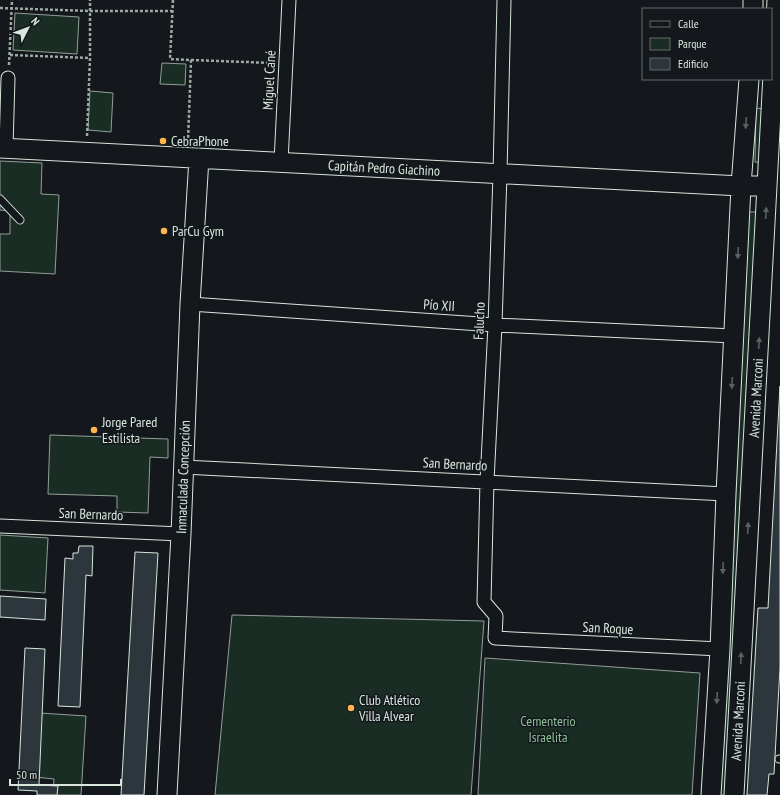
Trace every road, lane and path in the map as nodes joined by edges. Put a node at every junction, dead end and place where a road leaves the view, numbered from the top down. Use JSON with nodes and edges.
{"nodes":[{"id":1,"x":12,"y":0,"type":"edge"},
{"id":2,"x":90,"y":0,"type":"edge"},
{"id":3,"x":172,"y":0,"type":"edge"},
{"id":4,"x":289,"y":0,"type":"edge"},
{"id":5,"x":504,"y":0,"type":"edge"},
{"id":6,"x":777,"y":0,"type":"edge"},
{"id":7,"x":0,"y":8,"type":"edge"},
{"id":8,"x":12,"y":8,"type":"junction"},
{"id":9,"x":90,"y":11,"type":"junction"},
{"id":10,"x":172,"y":11,"type":"junction"},
{"id":11,"x":90,"y":58,"type":"junction"},
{"id":12,"x":191,"y":60,"type":"junction"},
{"id":13,"x":286,"y":63,"type":"junction"},
{"id":14,"x":8,"y":78,"type":"dead end"},
{"id":15,"x":749,"y":82,"type":"edge"},
{"id":16,"x":776,"y":86,"type":"edge"},
{"id":17,"x":3,"y":148,"type":"edge"},
{"id":18,"x":87,"y":152,"type":"junction"},
{"id":19,"x":193,"y":158,"type":"junction"},
{"id":20,"x":281,"y":162,"type":"junction"},
{"id":21,"x":500,"y":174,"type":"junction"},
{"id":22,"x":741,"y":186,"type":"junction"},
{"id":23,"x":767,"y":186,"type":"junction"},
{"id":24,"x":0,"y":199,"type":"edge"},
{"id":25,"x":20,"y":220,"type":"dead end"},
{"id":26,"x":190,"y":304,"type":"junction"},
{"id":27,"x":495,"y":325,"type":"junction"},
{"id":28,"x":734,"y":336,"type":"junction"},
{"id":29,"x":183,"y":467,"type":"junction"},
{"id":30,"x":487,"y":482,"type":"junction"},
{"id":31,"x":726,"y":494,"type":"junction"},
{"id":32,"x":0,"y":526,"type":"edge"},
{"id":33,"x":180,"y":534,"type":"junction"},
{"id":34,"x":495,"y":638,"type":"joint"},
{"id":35,"x":720,"y":649,"type":"junction"},
{"id":36,"x":167,"y":795,"type":"edge"},
{"id":37,"x":711,"y":795,"type":"edge"},
{"id":38,"x":734,"y":795,"type":"edge"}],
"edges":[{"from":1,"to":8,"type":"path"},
{"from":2,"to":9,"type":"path"},
{"from":3,"to":10,"type":"path"},
{"from":4,"to":13,"type":"street","name":"Miguel Cané"},
{"from":5,"to":21,"type":"street","name":"Falucho"},
{"from":6,"to":16,"type":"main road","name":"Avenida Marconi"},
{"from":7,"to":8,"type":"path"},
{"from":8,"to":9,"type":"path"},
{"from":8,"to":11,"type":"path"},
{"from":9,"to":10,"type":"path"},
{"from":9,"to":11,"type":"path"},
{"from":10,"to":12,"type":"path"},
{"from":11,"to":18,"type":"path"},
{"from":12,"to":13,"type":"path"},
{"from":12,"to":19,"type":"path"},
{"from":13,"to":20,"type":"street","name":"Miguel Cané"},
{"from":14,"to":17,"type":"street"},
{"from":15,"to":16,"type":"main road"},
{"from":15,"to":22,"type":"main road","name":"Avenida Marconi","one_way":true},
{"from":16,"to":23,"type":"main road","name":"Avenida Marconi"},
{"from":17,"to":18,"type":"main road","name":"Capitán Pedro Giachino"},
{"from":18,"to":19,"type":"main road","name":"Capitán Pedro Giachino"},
{"from":19,"to":20,"type":"main road","name":"Capitán Pedro Giachino"},
{"from":19,"to":26,"type":"main road","name":"Inmaculada Concepción"},
{"from":20,"to":21,"type":"main road","name":"Capitán Pedro Giachino"},
{"from":21,"to":22,"type":"main road","name":"Capitán Pedro Giachino"},
{"from":21,"to":27,"type":"street","name":"Falucho"},
{"from":22,"to":23,"type":"main road","name":"Capitán Pedro Giachino"},
{"from":22,"to":28,"type":"main road","name":"Avenida Marconi","one_way":true},
{"from":38,"to":23,"type":"main road","name":"Avenida Marconi","one_way":true},
{"from":24,"to":25,"type":"lane"},
{"from":26,"to":27,"type":"street","name":"Pío XII"},
{"from":26,"to":29,"type":"main road","name":"Inmaculada Concepción"},
{"from":27,"to":28,"type":"street","name":"Pío XII"},
{"from":27,"to":30,"type":"street","name":"Falucho"},
{"from":28,"to":31,"type":"main road","name":"Avenida Marconi","one_way":true},
{"from":29,"to":30,"type":"street","name":"San Bernardo"},
{"from":29,"to":33,"type":"main road","name":"Inmaculada Concepción"},
{"from":30,"to":31,"type":"street","name":"San Bernardo"},
{"from":30,"to":34,"type":"street","name":"Falucho"},
{"from":31,"to":35,"type":"main road","name":"Avenida Marconi","one_way":true},
{"from":32,"to":33,"type":"street","name":"San Bernardo"},
{"from":33,"to":36,"type":"main road","name":"Inmaculada Concepción"},
{"from":34,"to":35,"type":"street","name":"San Roque"},
{"from":35,"to":37,"type":"main road","name":"Avenida Marconi","one_way":true}]}
